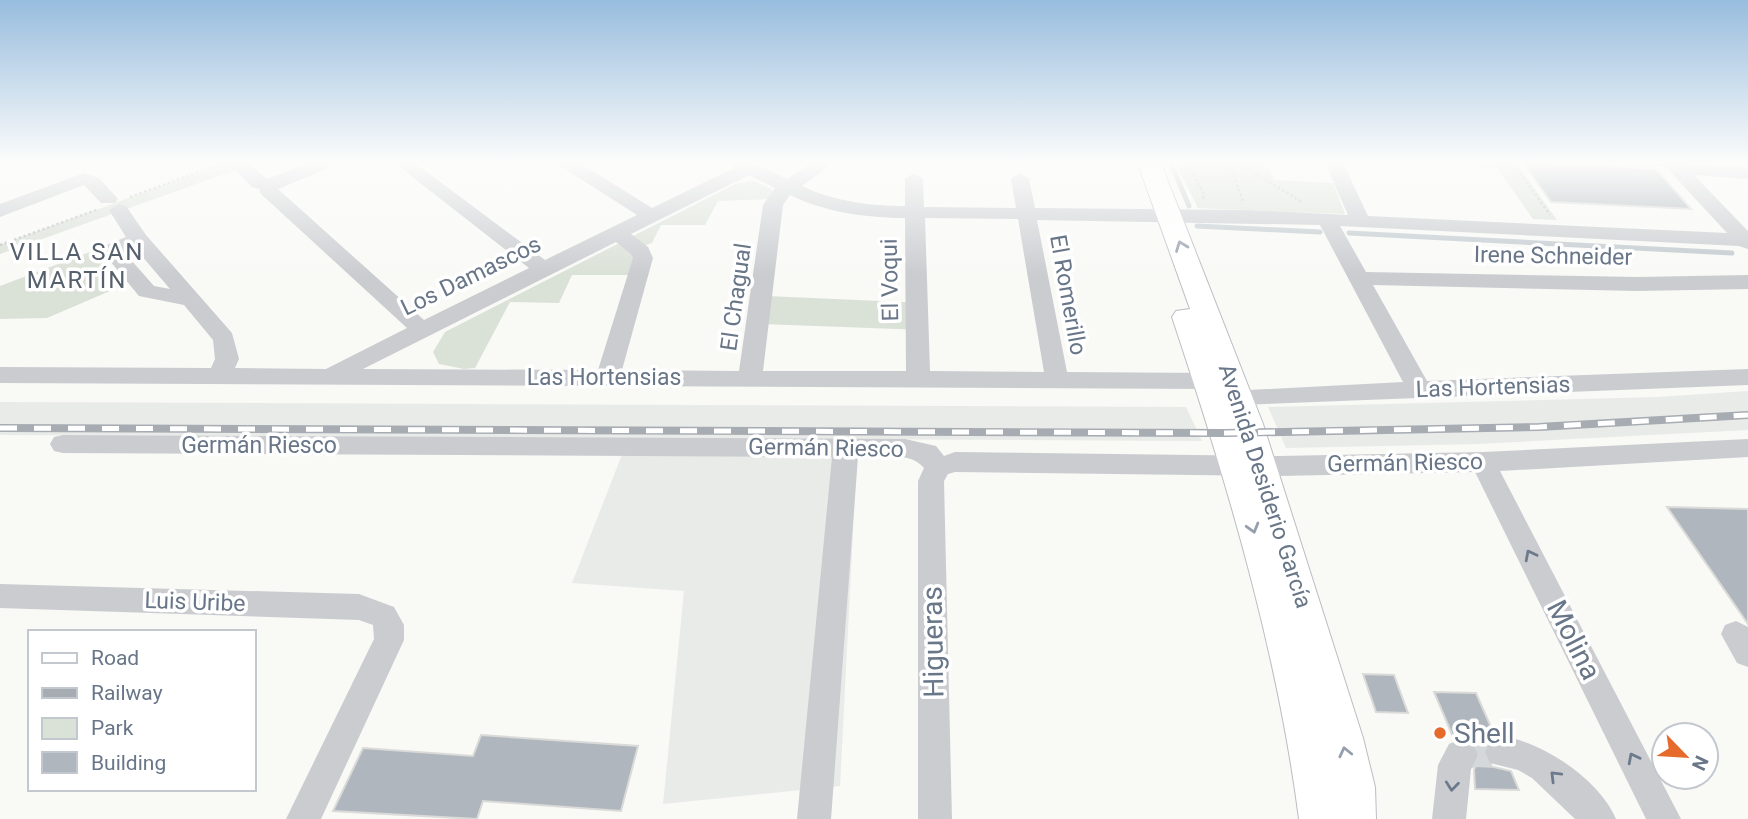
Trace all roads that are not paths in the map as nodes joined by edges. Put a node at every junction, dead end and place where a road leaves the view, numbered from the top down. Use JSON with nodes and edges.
{"nodes":[{"id":1,"x":31,"y":199,"type":"edge"},
{"id":2,"x":108,"y":199,"type":"edge"},
{"id":3,"x":278,"y":199,"type":"edge"},
{"id":4,"x":452,"y":199,"type":"edge"},
{"id":5,"x":626,"y":199,"type":"edge"},
{"id":6,"x":681,"y":199,"type":"edge"},
{"id":7,"x":778,"y":199,"type":"edge"},
{"id":8,"x":820,"y":199,"type":"edge"},
{"id":9,"x":915,"y":199,"type":"edge"},
{"id":10,"x":1024,"y":199,"type":"edge"},
{"id":11,"x":1163,"y":199,"type":"edge"},
{"id":12,"x":1167,"y":199,"type":"edge"},
{"id":13,"x":1350,"y":199,"type":"edge"},
{"id":14,"x":1706,"y":199,"type":"edge"},
{"id":15,"x":1172,"y":210,"type":"junction"},
{"id":16,"x":0,"y":211,"type":"edge"},
{"id":17,"x":915,"y":214,"type":"junction"},
{"id":18,"x":1027,"y":214,"type":"junction"},
{"id":19,"x":652,"y":216,"type":"junction"},
{"id":20,"x":1327,"y":220,"type":"junction"},
{"id":21,"x":1361,"y":221,"type":"junction"},
{"id":22,"x":617,"y":233,"type":"junction"},
{"id":23,"x":1746,"y":241,"type":"edge"},
{"id":24,"x":544,"y":270,"type":"junction"},
{"id":25,"x":1358,"y":278,"type":"junction"},
{"id":26,"x":1748,"y":282,"type":"edge"},
{"id":27,"x":422,"y":330,"type":"junction"},
{"id":28,"x":0,"y":374,"type":"edge"},
{"id":29,"x":220,"y":375,"type":"junction"},
{"id":30,"x":330,"y":376,"type":"junction"},
{"id":31,"x":608,"y":377,"type":"junction"},
{"id":32,"x":1748,"y":377,"type":"edge"},
{"id":33,"x":750,"y":378,"type":"junction"},
{"id":34,"x":918,"y":379,"type":"junction"},
{"id":35,"x":1057,"y":380,"type":"junction"},
{"id":36,"x":1223,"y":389,"type":"junction"},
{"id":37,"x":1419,"y":389,"type":"junction"},
{"id":38,"x":63,"y":444,"type":"dead end"},
{"id":39,"x":846,"y":447,"type":"junction"},
{"id":40,"x":1748,"y":448,"type":"edge"},
{"id":41,"x":1483,"y":462,"type":"junction"},
{"id":42,"x":1247,"y":465,"type":"junction"},
{"id":43,"x":938,"y":467,"type":"junction"},
{"id":44,"x":0,"y":596,"type":"edge"},
{"id":45,"x":1293,"y":619,"type":"junction"},
{"id":46,"x":1502,"y":752,"type":"tunnel mouth"},
{"id":47,"x":1461,"y":755,"type":"dead end"},
{"id":48,"x":303,"y":819,"type":"edge"},
{"id":49,"x":814,"y":819,"type":"edge"},
{"id":50,"x":935,"y":819,"type":"edge"},
{"id":51,"x":1321,"y":819,"type":"edge"},
{"id":52,"x":1354,"y":819,"type":"edge"},
{"id":53,"x":1449,"y":819,"type":"edge"},
{"id":54,"x":1599,"y":819,"type":"edge"},
{"id":55,"x":1664,"y":819,"type":"edge"}],
"edges":[{"from":1,"to":16,"type":"street"},
{"from":2,"to":29,"type":"street"},
{"from":3,"to":27,"type":"street"},
{"from":4,"to":24,"type":"street"},
{"from":5,"to":19,"type":"street"},
{"from":6,"to":19,"type":"street","name":"Los Damascos"},
{"from":7,"to":33,"type":"street","name":"El Chagual"},
{"from":8,"to":17,"type":"street"},
{"from":9,"to":17,"type":"street","name":"El Voqui"},
{"from":10,"to":18,"type":"street","name":"El Romerillo"},
{"from":11,"to":15,"type":"main road","name":"Avenida Desiderio García"},
{"from":12,"to":15,"type":"main road","name":"Avenida Desiderio García"},
{"from":13,"to":21,"type":"street"},
{"from":14,"to":23,"type":"street"},
{"from":15,"to":18,"type":"street"},
{"from":15,"to":20,"type":"street"},
{"from":15,"to":36,"type":"main road","name":"Avenida Desiderio García"},
{"from":17,"to":18,"type":"street"},
{"from":17,"to":34,"type":"street","name":"El Voqui"},
{"from":18,"to":35,"type":"street","name":"El Romerillo"},
{"from":19,"to":22,"type":"street","name":"Los Damascos"},
{"from":20,"to":21,"type":"street"},
{"from":20,"to":25,"type":"street"},
{"from":21,"to":23,"type":"street"},
{"from":22,"to":24,"type":"street","name":"Los Damascos"},
{"from":22,"to":31,"type":"street"},
{"from":24,"to":27,"type":"street","name":"Los Damascos"},
{"from":25,"to":26,"type":"street","name":"Irene Schneider"},
{"from":25,"to":37,"type":"street"},
{"from":27,"to":30,"type":"street","name":"Los Damascos"},
{"from":28,"to":29,"type":"street","name":"Las Hortensias"},
{"from":29,"to":30,"type":"street","name":"Las Hortensias"},
{"from":30,"to":31,"type":"street","name":"Las Hortensias"},
{"from":31,"to":33,"type":"street","name":"Las Hortensias"},
{"from":32,"to":37,"type":"street","name":"Las Hortensias"},
{"from":33,"to":34,"type":"street","name":"Las Hortensias"},
{"from":34,"to":35,"type":"street","name":"Las Hortensias"},
{"from":35,"to":36,"type":"street","name":"Las Hortensias"},
{"from":36,"to":37,"type":"street","name":"Las Hortensias"},
{"from":36,"to":42,"type":"main road","name":"Avenida Desiderio García"},
{"from":38,"to":39,"type":"street","name":"Germán Riesco"},
{"from":39,"to":43,"type":"street","name":"Germán Riesco"},
{"from":39,"to":49,"type":"street"},
{"from":40,"to":41,"type":"street","name":"Germán Riesco"},
{"from":41,"to":42,"type":"street","name":"Germán Riesco"},
{"from":55,"to":41,"type":"street","name":"Molina","one_way":true},
{"from":42,"to":43,"type":"street","name":"Germán Riesco"},
{"from":42,"to":45,"type":"main road","name":"Avenida Desiderio García"},
{"from":43,"to":50,"type":"street","name":"Higueras"},
{"from":44,"to":48,"type":"street","name":"Luis Uribe"},
{"from":45,"to":51,"type":"main road","name":"Avenida Desiderio García"},
{"from":52,"to":45,"type":"main road","name":"Avenida Desiderio García","one_way":true},
{"from":54,"to":46,"type":"street","one_way":true},
{"from":47,"to":53,"type":"street","one_way":true}]}
